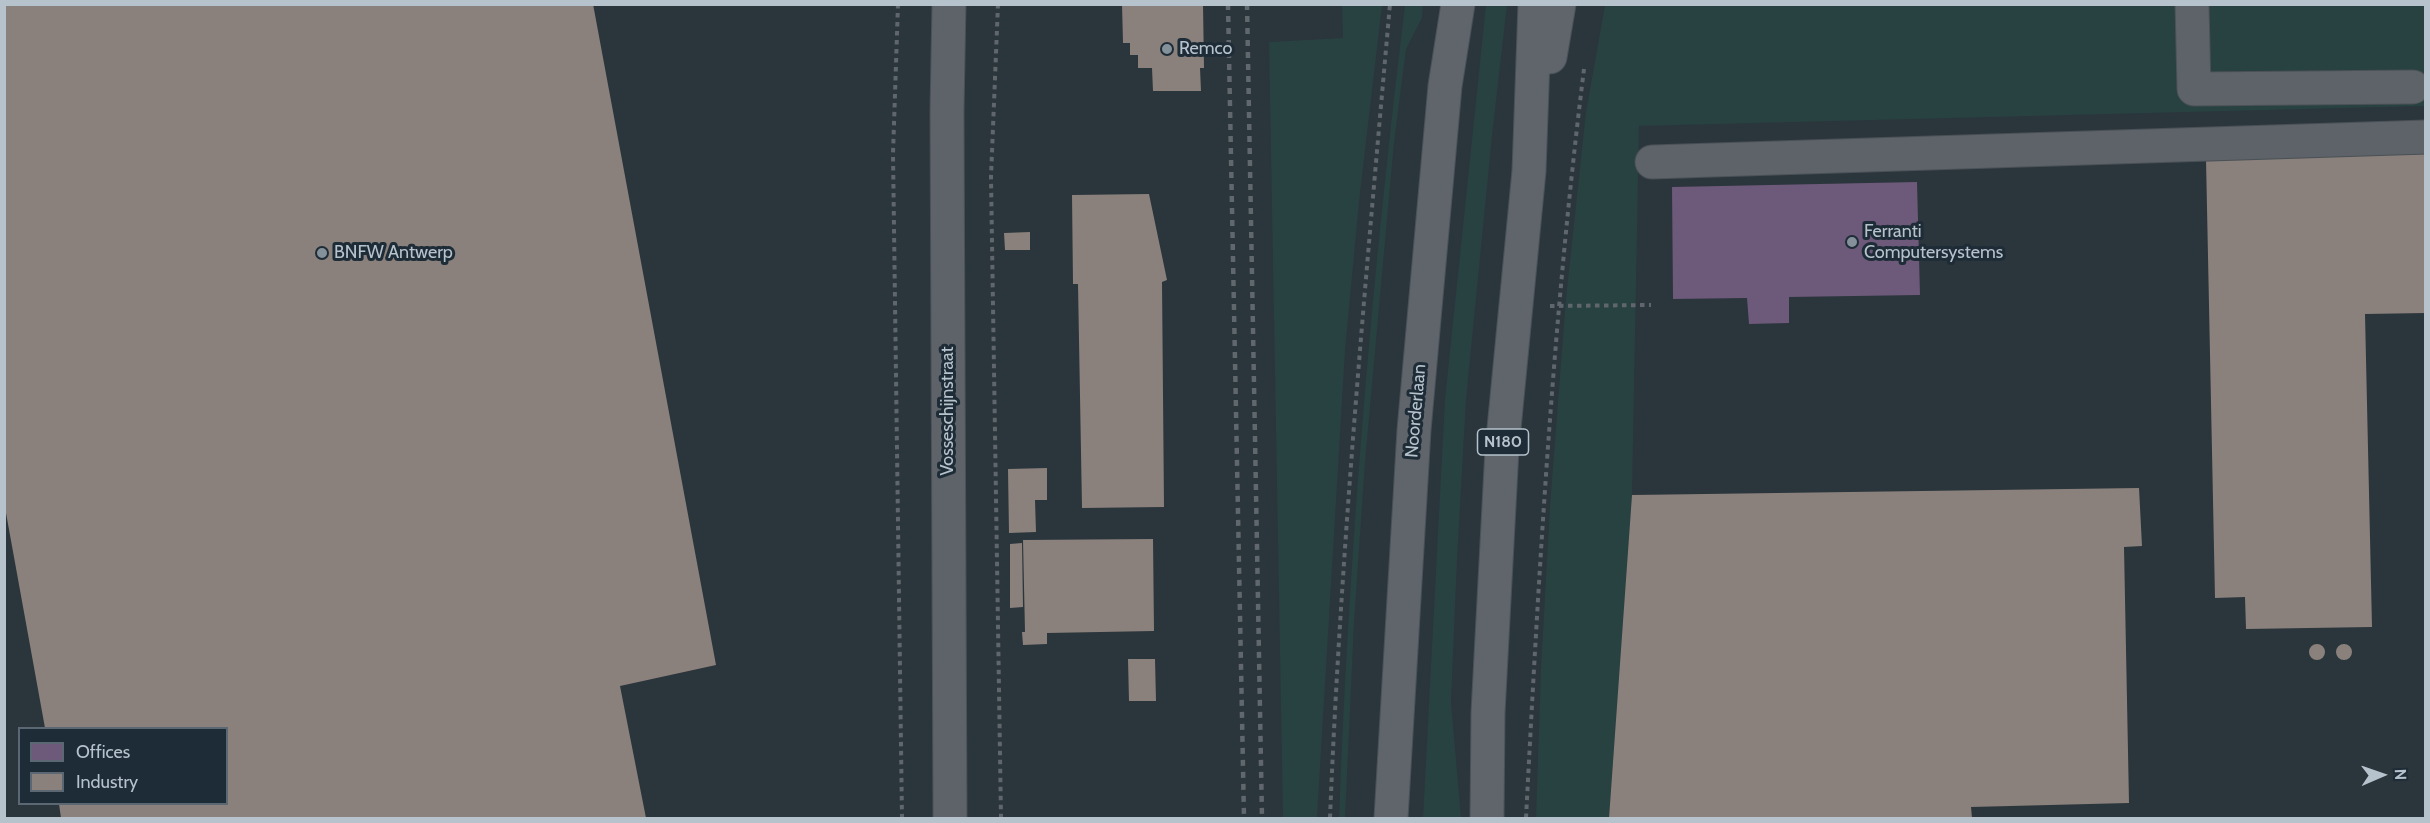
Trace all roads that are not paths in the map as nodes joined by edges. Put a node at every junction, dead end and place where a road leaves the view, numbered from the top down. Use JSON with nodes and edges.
{"nodes":[{"id":1,"x":949,"y":4,"type":"edge"},
{"id":2,"x":1447,"y":4,"type":"edge"},
{"id":3,"x":1458,"y":4,"type":"edge"},
{"id":4,"x":1535,"y":4,"type":"edge"},
{"id":5,"x":1559,"y":4,"type":"edge"},
{"id":6,"x":2192,"y":4,"type":"edge"},
{"id":7,"x":1445,"y":86,"type":"junction"},
{"id":8,"x":2413,"y":87,"type":"dead end"},
{"id":9,"x":2426,"y":137,"type":"edge"},
{"id":10,"x":1652,"y":162,"type":"dead end"},
{"id":11,"x":1529,"y":171,"type":"junction"},
{"id":12,"x":950,"y":819,"type":"edge"},
{"id":13,"x":1391,"y":819,"type":"edge"},
{"id":14,"x":1487,"y":819,"type":"edge"}],
"edges":[{"from":1,"to":12,"type":"street","name":"Vosseschijnstraat"},
{"from":2,"to":7,"type":"main road"},
{"from":3,"to":7,"type":"main road","name":"Noorderlaan"},
{"from":4,"to":11,"type":"main road"},
{"from":5,"to":11,"type":"main road","number":"N180"},
{"from":6,"to":8,"type":"street"},
{"from":7,"to":13,"type":"main road","name":"Noorderlaan"},
{"from":9,"to":10,"type":"street"},
{"from":11,"to":14,"type":"main road","number":"N180"}]}
